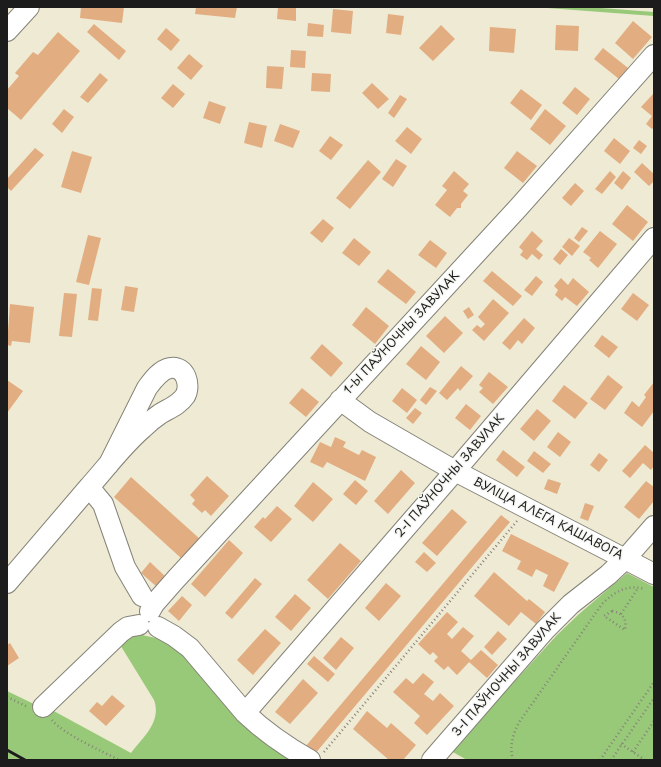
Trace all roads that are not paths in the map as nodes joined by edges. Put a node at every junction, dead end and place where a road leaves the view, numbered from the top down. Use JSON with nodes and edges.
{"nodes":[{"id":1,"x":29,"y":7,"type":"edge"},
{"id":2,"x":7,"y":31,"type":"edge"},
{"id":3,"x":654,"y":55,"type":"edge"},
{"id":4,"x":654,"y":238,"type":"edge"},
{"id":5,"x":340,"y":400,"type":"junction"},
{"id":6,"x":109,"y":464,"type":"junction"},
{"id":7,"x":455,"y":471,"type":"junction"},
{"id":8,"x":89,"y":487,"type":"junction"},
{"id":9,"x":654,"y":526,"type":"edge"},
{"id":10,"x":626,"y":558,"type":"junction"},
{"id":11,"x":7,"y":582,"type":"edge"},
{"id":12,"x":652,"y":582,"type":"edge"},
{"id":13,"x":147,"y":615,"type":"junction"},
{"id":14,"x":43,"y":707,"type":"road end"},
{"id":15,"x":245,"y":713,"type":"junction"},
{"id":16,"x":316,"y":757,"type":"edge"},
{"id":17,"x":432,"y":760,"type":"edge"}],
"edges":[{"from":1,"to":2,"type":"street"},
{"from":3,"to":5,"type":"street","name":"1-Ы ПАЎНОЧНЫ ЗАВУЛАК"},
{"from":4,"to":7,"type":"street","name":"2-І ПАЎНОЧНЫ ЗАВУЛАК"},
{"from":5,"to":7,"type":"street","name":"ВУЛІЦА АЛЕГА КАШАВОГА"},
{"from":5,"to":13,"type":"street","name":"1-Ы ПАЎНОЧНЫ ЗАВУЛАК"},
{"from":6,"to":6,"type":"street"},
{"from":6,"to":8,"type":"street"},
{"from":7,"to":10,"type":"street","name":"ВУЛІЦА АЛЕГА КАШАВОГА"},
{"from":7,"to":15,"type":"street","name":"2-І ПАЎНОЧНЫ ЗАВУЛАК"},
{"from":8,"to":11,"type":"street"},
{"from":8,"to":13,"type":"street"},
{"from":9,"to":10,"type":"street","name":"3-І ПАЎНОЧНЫ ЗАВУЛАК"},
{"from":10,"to":12,"type":"street","name":"ВУЛІЦА АЛЕГА КАШАВОГА"},
{"from":10,"to":17,"type":"street","name":"3-І ПАЎНОЧНЫ ЗАВУЛАК"},
{"from":13,"to":14,"type":"street"},
{"from":13,"to":15,"type":"street"},
{"from":15,"to":16,"type":"street"}]}
